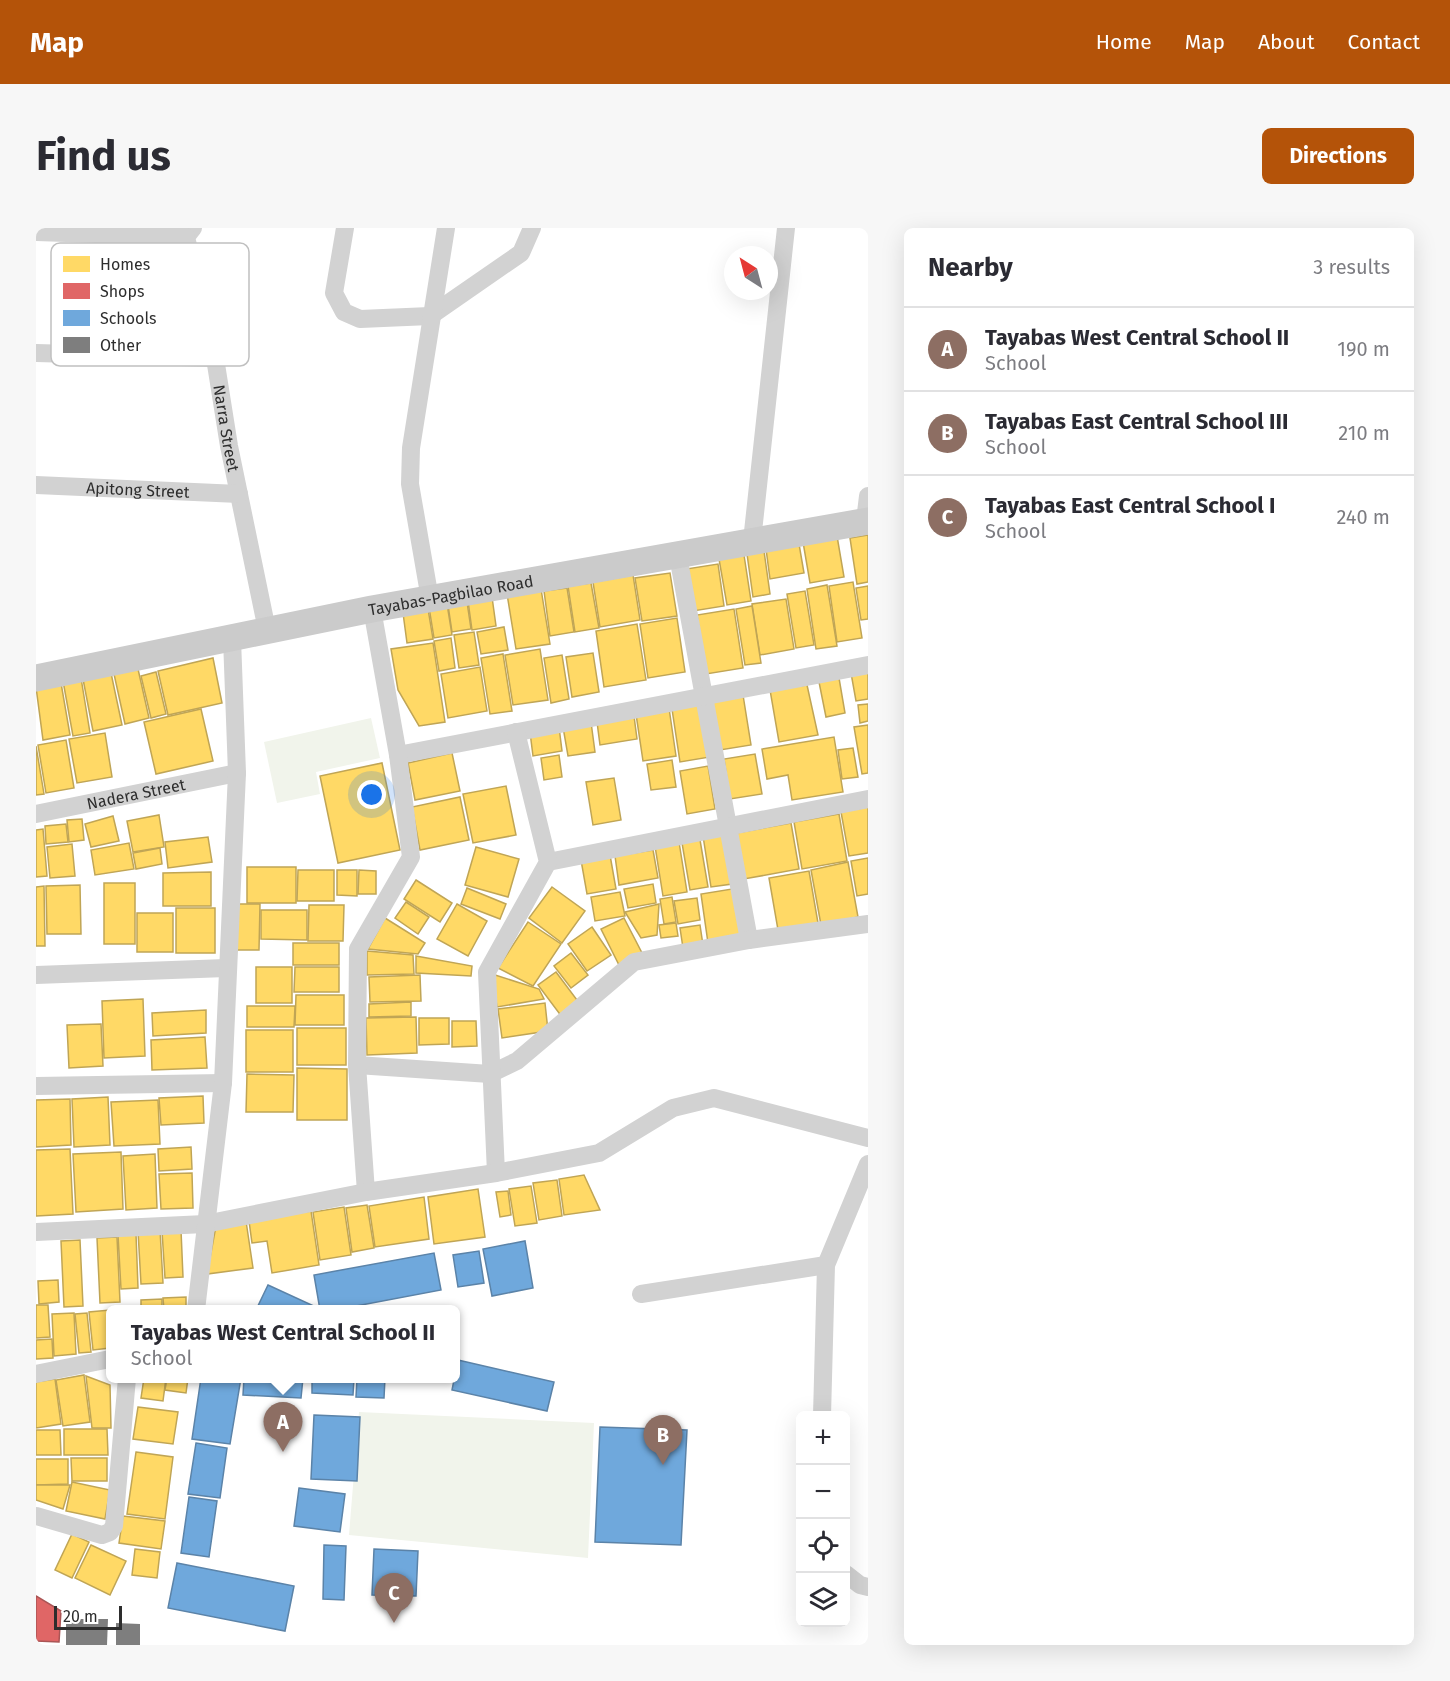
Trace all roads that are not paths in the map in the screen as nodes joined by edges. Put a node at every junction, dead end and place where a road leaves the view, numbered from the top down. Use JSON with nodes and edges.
{"nodes":[{"id":1,"x":345,"y":228,"type":"edge"},
{"id":2,"x":446,"y":228,"type":"edge"},
{"id":3,"x":532,"y":228,"type":"edge"},
{"id":4,"x":786,"y":228,"type":"edge"},
{"id":5,"x":36,"y":232,"type":"edge"},
{"id":6,"x":190,"y":233,"type":"edge"},
{"id":7,"x":430,"y":316,"type":"junction"},
{"id":8,"x":36,"y":353,"type":"edge"},
{"id":9,"x":51,"y":353,"type":"edge"},
{"id":10,"x":216,"y":366,"type":"edge"},
{"id":11,"x":36,"y":484,"type":"edge"},
{"id":12,"x":239,"y":494,"type":"junction"},
{"id":13,"x":867,"y":513,"type":"edge"},
{"id":14,"x":752,"y":541,"type":"junction"},
{"id":15,"x":678,"y":556,"type":"junction"},
{"id":16,"x":430,"y":599,"type":"junction"},
{"id":17,"x":372,"y":609,"type":"junction"},
{"id":18,"x":267,"y":630,"type":"junction"},
{"id":19,"x":232,"y":639,"type":"junction"},
{"id":20,"x":868,"y":665,"type":"edge"},
{"id":21,"x":36,"y":678,"type":"edge"},
{"id":22,"x":704,"y":696,"type":"junction"},
{"id":23,"x":516,"y":732,"type":"junction"},
{"id":24,"x":398,"y":755,"type":"junction"},
{"id":25,"x":237,"y":773,"type":"junction"},
{"id":26,"x":868,"y":799,"type":"edge"},
{"id":27,"x":36,"y":814,"type":"edge"},
{"id":28,"x":728,"y":826,"type":"junction"},
{"id":29,"x":548,"y":862,"type":"junction"},
{"id":30,"x":868,"y":924,"type":"edge"},
{"id":31,"x":748,"y":940,"type":"junction"},
{"id":32,"x":226,"y":968,"type":"junction"},
{"id":33,"x":36,"y":975,"type":"edge"},
{"id":34,"x":357,"y":1065,"type":"junction"},
{"id":35,"x":490,"y":1074,"type":"junction"},
{"id":36,"x":223,"y":1083,"type":"junction"},
{"id":37,"x":36,"y":1086,"type":"edge"},
{"id":38,"x":868,"y":1138,"type":"edge"},
{"id":39,"x":868,"y":1164,"type":"edge"},
{"id":40,"x":496,"y":1173,"type":"junction"},
{"id":41,"x":366,"y":1192,"type":"junction"},
{"id":42,"x":205,"y":1224,"type":"junction"},
{"id":43,"x":36,"y":1232,"type":"edge"},
{"id":44,"x":826,"y":1265,"type":"junction"},
{"id":45,"x":641,"y":1294,"type":"dead end"},
{"id":46,"x":197,"y":1305,"type":"edge"},
{"id":47,"x":106,"y":1360,"type":"edge"},
{"id":48,"x":36,"y":1374,"type":"edge"},
{"id":49,"x":128,"y":1383,"type":"edge"},
{"id":50,"x":822,"y":1411,"type":"edge"},
{"id":51,"x":36,"y":1516,"type":"edge"},
{"id":52,"x":850,"y":1577,"type":"edge"},
{"id":53,"x":868,"y":1587,"type":"edge"}],
"edges":[{"from":1,"to":7,"type":"street"},
{"from":2,"to":7,"type":"street"},
{"from":3,"to":7,"type":"street"},
{"from":4,"to":14,"type":"street"},
{"from":5,"to":6,"type":"street"},
{"from":7,"to":16,"type":"street"},
{"from":8,"to":9,"type":"street"},
{"from":10,"to":12,"type":"street","name":"Narra Street"},
{"from":11,"to":12,"type":"street","name":"Apitong Street"},
{"from":12,"to":18,"type":"street","name":"Narra Street"},
{"from":13,"to":14,"type":"main road","name":"Tayabas-Pagbilao Road"},
{"from":14,"to":15,"type":"main road","name":"Tayabas-Pagbilao Road"},
{"from":15,"to":16,"type":"main road","name":"Tayabas-Pagbilao Road"},
{"from":15,"to":22,"type":"street"},
{"from":16,"to":17,"type":"main road","name":"Tayabas-Pagbilao Road"},
{"from":17,"to":18,"type":"main road","name":"Tayabas-Pagbilao Road"},
{"from":17,"to":24,"type":"street"},
{"from":18,"to":19,"type":"main road","name":"Tayabas-Pagbilao Road"},
{"from":19,"to":21,"type":"main road","name":"Tayabas-Pagbilao Road"},
{"from":19,"to":25,"type":"street"},
{"from":20,"to":22,"type":"street"},
{"from":22,"to":23,"type":"street"},
{"from":22,"to":28,"type":"street"},
{"from":23,"to":24,"type":"street"},
{"from":23,"to":29,"type":"street"},
{"from":24,"to":34,"type":"street"},
{"from":25,"to":27,"type":"street","name":"Nadera Street"},
{"from":25,"to":32,"type":"street"},
{"from":26,"to":28,"type":"street"},
{"from":28,"to":29,"type":"street"},
{"from":28,"to":31,"type":"street"},
{"from":29,"to":35,"type":"street"},
{"from":30,"to":31,"type":"street"},
{"from":31,"to":35,"type":"street"},
{"from":32,"to":33,"type":"street"},
{"from":32,"to":36,"type":"street"},
{"from":34,"to":35,"type":"street"},
{"from":34,"to":41,"type":"street"},
{"from":35,"to":40,"type":"street"},
{"from":36,"to":37,"type":"street"},
{"from":36,"to":42,"type":"street"},
{"from":38,"to":40,"type":"street"},
{"from":39,"to":44,"type":"street"},
{"from":40,"to":41,"type":"street"},
{"from":41,"to":42,"type":"street"},
{"from":42,"to":43,"type":"street"},
{"from":42,"to":46,"type":"street"},
{"from":44,"to":45,"type":"street"},
{"from":44,"to":50,"type":"street"},
{"from":47,"to":48,"type":"street"},
{"from":49,"to":51,"type":"street"},
{"from":52,"to":53,"type":"street"}]}
